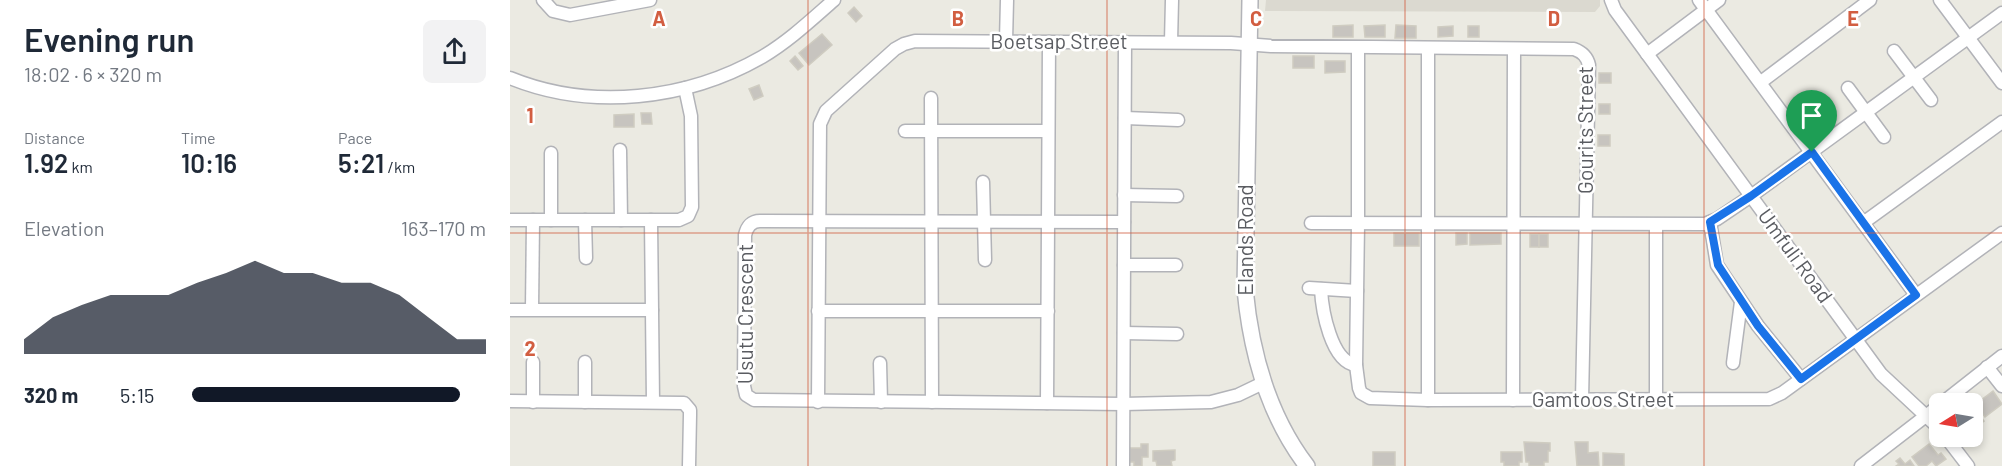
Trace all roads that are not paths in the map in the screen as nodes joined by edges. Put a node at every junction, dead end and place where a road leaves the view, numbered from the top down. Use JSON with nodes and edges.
{"nodes":[{"id":1,"x":543,"y":0,"type":"edge"},
{"id":2,"x":650,"y":0,"type":"edge"},
{"id":3,"x":834,"y":0,"type":"edge"},
{"id":4,"x":1007,"y":0,"type":"edge"},
{"id":5,"x":1172,"y":0,"type":"edge"},
{"id":6,"x":1250,"y":0,"type":"edge"},
{"id":7,"x":1611,"y":0,"type":"edge"},
{"id":8,"x":1719,"y":0,"type":"edge"},
{"id":9,"x":1870,"y":0,"type":"edge"},
{"id":10,"x":1940,"y":0,"type":"edge"},
{"id":11,"x":1702,"y":5,"type":"edge"},
{"id":12,"x":2002,"y":13,"type":"edge"},
{"id":13,"x":1969,"y":38,"type":"junction"},
{"id":14,"x":1006,"y":41,"type":"junction"},
{"id":15,"x":1049,"y":42,"type":"junction"},
{"id":16,"x":1125,"y":42,"type":"junction"},
{"id":17,"x":1171,"y":42,"type":"junction"},
{"id":18,"x":1249,"y":44,"type":"junction"},
{"id":19,"x":1358,"y":48,"type":"junction"},
{"id":20,"x":1428,"y":49,"type":"junction"},
{"id":21,"x":1514,"y":49,"type":"junction"},
{"id":22,"x":1894,"y":51,"type":"dead end"},
{"id":23,"x":1647,"y":54,"type":"junction"},
{"id":24,"x":1914,"y":77,"type":"junction"},
{"id":25,"x":510,"y":78,"type":"edge"},
{"id":26,"x":1761,"y":82,"type":"junction"},
{"id":27,"x":2002,"y":82,"type":"edge"},
{"id":28,"x":685,"y":88,"type":"junction"},
{"id":29,"x":1848,"y":88,"type":"dead end"},
{"id":30,"x":931,"y":98,"type":"dead end"},
{"id":31,"x":1931,"y":100,"type":"dead end"},
{"id":32,"x":1866,"y":111,"type":"junction"},
{"id":33,"x":1125,"y":118,"type":"junction"},
{"id":34,"x":1178,"y":120,"type":"dead end"},
{"id":35,"x":2002,"y":122,"type":"edge"},
{"id":36,"x":905,"y":131,"type":"dead end"},
{"id":37,"x":932,"y":131,"type":"junction"},
{"id":38,"x":1048,"y":131,"type":"junction"},
{"id":39,"x":1884,"y":137,"type":"dead end"},
{"id":40,"x":620,"y":150,"type":"dead end"},
{"id":41,"x":1812,"y":152,"type":"junction"},
{"id":42,"x":551,"y":153,"type":"dead end"},
{"id":43,"x":983,"y":182,"type":"dead end"},
{"id":44,"x":1124,"y":195,"type":"junction"},
{"id":45,"x":1177,"y":196,"type":"dead end"},
{"id":46,"x":1751,"y":196,"type":"junction"},
{"id":47,"x":510,"y":220,"type":"edge"},
{"id":48,"x":532,"y":220,"type":"junction"},
{"id":49,"x":551,"y":220,"type":"junction"},
{"id":50,"x":585,"y":220,"type":"junction"},
{"id":51,"x":621,"y":220,"type":"junction"},
{"id":52,"x":651,"y":220,"type":"junction"},
{"id":53,"x":819,"y":221,"type":"junction"},
{"id":54,"x":932,"y":221,"type":"junction"},
{"id":55,"x":984,"y":221,"type":"junction"},
{"id":56,"x":1048,"y":222,"type":"junction"},
{"id":57,"x":1124,"y":222,"type":"junction"},
{"id":58,"x":1710,"y":222,"type":"junction"},
{"id":59,"x":1311,"y":223,"type":"dead end"},
{"id":60,"x":1428,"y":223,"type":"junction"},
{"id":61,"x":1863,"y":223,"type":"junction"},
{"id":62,"x":1359,"y":224,"type":"junction"},
{"id":63,"x":1513,"y":224,"type":"junction"},
{"id":64,"x":1586,"y":224,"type":"junction"},
{"id":65,"x":1656,"y":225,"type":"junction"},
{"id":66,"x":2002,"y":233,"type":"edge"},
{"id":67,"x":586,"y":258,"type":"dead end"},
{"id":68,"x":985,"y":260,"type":"dead end"},
{"id":69,"x":1124,"y":265,"type":"junction"},
{"id":70,"x":1176,"y":265,"type":"dead end"},
{"id":71,"x":1357,"y":291,"type":"junction"},
{"id":72,"x":1916,"y":295,"type":"junction"},
{"id":73,"x":1741,"y":302,"type":"junction"},
{"id":74,"x":510,"y":309,"type":"edge"},
{"id":75,"x":532,"y":309,"type":"junction"},
{"id":76,"x":652,"y":310,"type":"junction"},
{"id":77,"x":818,"y":311,"type":"junction"},
{"id":78,"x":932,"y":311,"type":"junction"},
{"id":79,"x":1048,"y":311,"type":"junction"},
{"id":80,"x":1124,"y":333,"type":"junction"},
{"id":81,"x":1177,"y":334,"type":"dead end"},
{"id":82,"x":1856,"y":339,"type":"junction"},
{"id":83,"x":2002,"y":356,"type":"edge"},
{"id":84,"x":533,"y":362,"type":"dead end"},
{"id":85,"x":585,"y":362,"type":"dead end"},
{"id":86,"x":880,"y":363,"type":"dead end"},
{"id":87,"x":1733,"y":363,"type":"dead end"},
{"id":88,"x":1356,"y":365,"type":"junction"},
{"id":89,"x":1988,"y":368,"type":"junction"},
{"id":90,"x":1801,"y":379,"type":"junction"},
{"id":91,"x":1263,"y":383,"type":"junction"},
{"id":92,"x":2002,"y":386,"type":"edge"},
{"id":93,"x":1955,"y":393,"type":"edge"},
{"id":94,"x":1513,"y":399,"type":"junction"},
{"id":95,"x":1428,"y":400,"type":"junction"},
{"id":96,"x":1582,"y":400,"type":"junction"},
{"id":97,"x":1656,"y":400,"type":"junction"},
{"id":98,"x":510,"y":401,"type":"edge"},
{"id":99,"x":533,"y":402,"type":"junction"},
{"id":100,"x":585,"y":402,"type":"junction"},
{"id":101,"x":653,"y":402,"type":"junction"},
{"id":102,"x":818,"y":402,"type":"junction"},
{"id":103,"x":881,"y":402,"type":"junction"},
{"id":104,"x":932,"y":402,"type":"junction"},
{"id":105,"x":1047,"y":403,"type":"junction"},
{"id":106,"x":1123,"y":404,"type":"junction"},
{"id":107,"x":1929,"y":413,"type":"edge"},
{"id":108,"x":1926,"y":415,"type":"junction"},
{"id":109,"x":1929,"y":418,"type":"edge"},
{"id":110,"x":1953,"y":447,"type":"edge"},
{"id":111,"x":1868,"y":464,"type":"edge"},
{"id":112,"x":689,"y":466,"type":"edge"},
{"id":113,"x":1122,"y":466,"type":"edge"},
{"id":114,"x":1307,"y":466,"type":"edge"},
{"id":115,"x":1968,"y":466,"type":"edge"}],
"edges":[{"from":1,"to":2,"type":"street"},
{"from":3,"to":28,"type":"street"},
{"from":4,"to":14,"type":"street"},
{"from":5,"to":17,"type":"street"},
{"from":6,"to":18,"type":"street","name":"Elands Road"},
{"from":7,"to":23,"type":"street","name":"Umfuli Road"},
{"from":8,"to":11,"type":"street"},
{"from":9,"to":26,"type":"street"},
{"from":10,"to":13,"type":"street"},
{"from":11,"to":23,"type":"street"},
{"from":11,"to":26,"type":"street"},
{"from":12,"to":13,"type":"street"},
{"from":13,"to":24,"type":"street"},
{"from":13,"to":27,"type":"street"},
{"from":14,"to":15,"type":"street","name":"Boetsap Street"},
{"from":14,"to":53,"type":"street","name":"Boetsap Street"},
{"from":15,"to":16,"type":"street","name":"Boetsap Street"},
{"from":15,"to":38,"type":"street"},
{"from":16,"to":17,"type":"street","name":"Boetsap Street"},
{"from":16,"to":33,"type":"street"},
{"from":17,"to":18,"type":"street","name":"Boetsap Street"},
{"from":18,"to":19,"type":"street","name":"Gourits Street"},
{"from":18,"to":91,"type":"street","name":"Elands Road"},
{"from":19,"to":20,"type":"street","name":"Gourits Street"},
{"from":19,"to":62,"type":"street","name":"Gamtoos Street"},
{"from":20,"to":21,"type":"street","name":"Gourits Street"},
{"from":20,"to":60,"type":"street"},
{"from":21,"to":63,"type":"street"},
{"from":21,"to":64,"type":"street","name":"Gourits Street"},
{"from":22,"to":24,"type":"street"},
{"from":23,"to":46,"type":"street","name":"Umfuli Road"},
{"from":24,"to":31,"type":"street"},
{"from":24,"to":32,"type":"street"},
{"from":25,"to":28,"type":"street"},
{"from":26,"to":41,"type":"street"},
{"from":28,"to":52,"type":"street"},
{"from":29,"to":32,"type":"street"},
{"from":30,"to":37,"type":"street"},
{"from":32,"to":39,"type":"street"},
{"from":32,"to":41,"type":"street"},
{"from":33,"to":34,"type":"street"},
{"from":33,"to":44,"type":"street"},
{"from":35,"to":61,"type":"street"},
{"from":36,"to":37,"type":"street"},
{"from":37,"to":38,"type":"street"},
{"from":37,"to":54,"type":"street"},
{"from":38,"to":56,"type":"street"},
{"from":40,"to":51,"type":"street"},
{"from":41,"to":46,"type":"street"},
{"from":41,"to":61,"type":"street"},
{"from":42,"to":49,"type":"street"},
{"from":43,"to":55,"type":"street"},
{"from":44,"to":45,"type":"street"},
{"from":44,"to":57,"type":"street"},
{"from":46,"to":58,"type":"street"},
{"from":46,"to":82,"type":"street","name":"Umfuli Road"},
{"from":47,"to":48,"type":"street"},
{"from":48,"to":49,"type":"street"},
{"from":48,"to":75,"type":"street"},
{"from":49,"to":50,"type":"street"},
{"from":50,"to":51,"type":"street"},
{"from":50,"to":67,"type":"street"},
{"from":51,"to":52,"type":"street"},
{"from":52,"to":76,"type":"street"},
{"from":53,"to":54,"type":"street","name":"Usutu Crescent"},
{"from":53,"to":77,"type":"street","name":"Boetsap Street"},
{"from":53,"to":102,"type":"street","name":"Usutu Crescent"},
{"from":54,"to":55,"type":"street","name":"Usutu Crescent"},
{"from":54,"to":78,"type":"street"},
{"from":55,"to":56,"type":"street","name":"Usutu Crescent"},
{"from":55,"to":68,"type":"street"},
{"from":56,"to":57,"type":"street","name":"Usutu Crescent"},
{"from":56,"to":79,"type":"street"},
{"from":57,"to":69,"type":"street"},
{"from":58,"to":65,"type":"street"},
{"from":58,"to":73,"type":"street"},
{"from":59,"to":62,"type":"street"},
{"from":60,"to":62,"type":"street"},
{"from":60,"to":63,"type":"street"},
{"from":60,"to":95,"type":"street"},
{"from":61,"to":72,"type":"street"},
{"from":62,"to":71,"type":"street","name":"Gamtoos Street"},
{"from":63,"to":64,"type":"street"},
{"from":63,"to":94,"type":"street"},
{"from":64,"to":65,"type":"street"},
{"from":64,"to":96,"type":"street","name":"Gourits Street"},
{"from":65,"to":97,"type":"street"},
{"from":66,"to":72,"type":"street","name":"Gamtoos Street"},
{"from":69,"to":70,"type":"street"},
{"from":69,"to":80,"type":"street"},
{"from":71,"to":88,"type":"street","name":"Gamtoos Street"},
{"from":71,"to":88,"type":"street"},
{"from":72,"to":82,"type":"street","name":"Gamtoos Street"},
{"from":73,"to":87,"type":"street"},
{"from":73,"to":90,"type":"street"},
{"from":74,"to":75,"type":"street"},
{"from":75,"to":76,"type":"street"},
{"from":76,"to":101,"type":"street"},
{"from":77,"to":78,"type":"street"},
{"from":77,"to":102,"type":"street","name":"Boetsap Street"},
{"from":78,"to":79,"type":"street"},
{"from":78,"to":104,"type":"street"},
{"from":79,"to":105,"type":"street"},
{"from":80,"to":81,"type":"street"},
{"from":80,"to":106,"type":"street"},
{"from":82,"to":90,"type":"street","name":"Gamtoos Street"},
{"from":82,"to":108,"type":"street","name":"Umfuli Road"},
{"from":83,"to":89,"type":"street"},
{"from":84,"to":99,"type":"street"},
{"from":85,"to":100,"type":"street"},
{"from":86,"to":103,"type":"street"},
{"from":88,"to":95,"type":"street","name":"Gamtoos Street"},
{"from":89,"to":92,"type":"street"},
{"from":89,"to":93,"type":"street"},
{"from":90,"to":97,"type":"street","name":"Gamtoos Street"},
{"from":91,"to":106,"type":"street","name":"Usutu Crescent"},
{"from":91,"to":114,"type":"street","name":"Elands Road"},
{"from":94,"to":95,"type":"street","name":"Gamtoos Street"},
{"from":94,"to":96,"type":"street","name":"Gamtoos Street"},
{"from":96,"to":97,"type":"street","name":"Gamtoos Street"},
{"from":98,"to":99,"type":"street"},
{"from":99,"to":100,"type":"street"},
{"from":100,"to":101,"type":"street"},
{"from":101,"to":112,"type":"street"},
{"from":102,"to":103,"type":"street","name":"Usutu Crescent"},
{"from":103,"to":104,"type":"street","name":"Usutu Crescent"},
{"from":104,"to":105,"type":"street","name":"Usutu Crescent"},
{"from":105,"to":106,"type":"street","name":"Usutu Crescent"},
{"from":106,"to":113,"type":"street"},
{"from":107,"to":108,"type":"street"},
{"from":108,"to":109,"type":"street","name":"Umfuli Road"},
{"from":108,"to":111,"type":"street"},
{"from":110,"to":115,"type":"street"}]}
